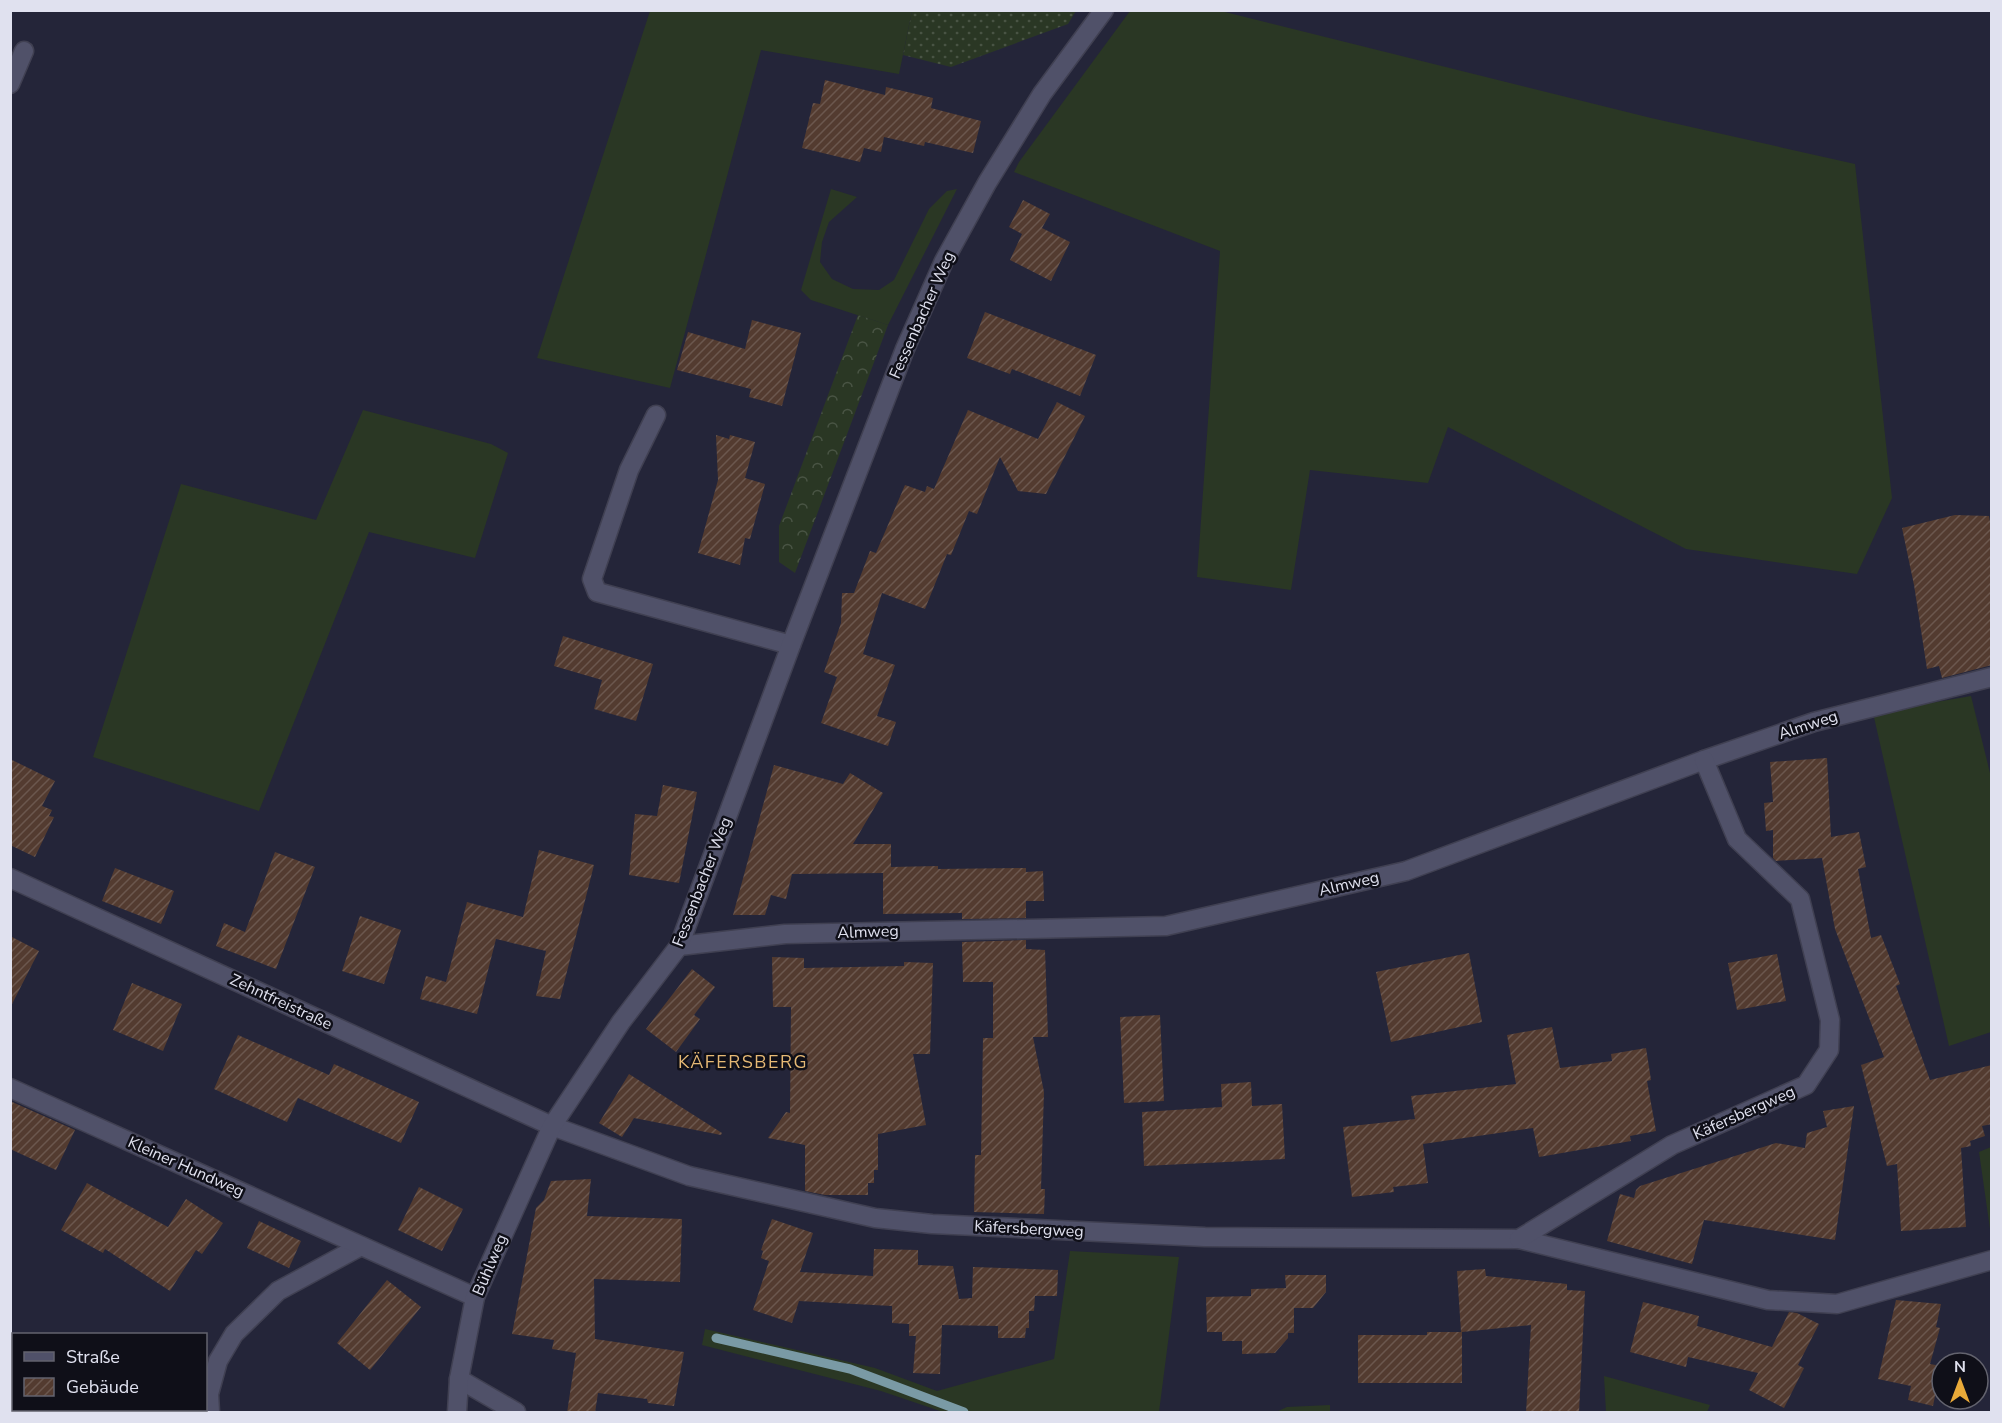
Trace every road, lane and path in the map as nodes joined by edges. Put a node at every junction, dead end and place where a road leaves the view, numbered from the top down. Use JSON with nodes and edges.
{"nodes":[{"id":1,"x":1104,"y":10,"type":"edge"},
{"id":2,"x":24,"y":51,"type":"dead end"},
{"id":3,"x":10,"y":84,"type":"edge"},
{"id":4,"x":656,"y":415,"type":"dead end"},
{"id":5,"x":791,"y":645,"type":"junction"},
{"id":6,"x":1992,"y":677,"type":"edge"},
{"id":7,"x":1704,"y":760,"type":"junction"},
{"id":8,"x":10,"y":878,"type":"edge"},
{"id":9,"x":679,"y":946,"type":"junction"},
{"id":10,"x":10,"y":1088,"type":"edge"},
{"id":11,"x":552,"y":1126,"type":"junction"},
{"id":12,"x":1519,"y":1239,"type":"junction"},
{"id":13,"x":361,"y":1246,"type":"junction"},
{"id":14,"x":1992,"y":1260,"type":"edge"},
{"id":15,"x":476,"y":1298,"type":"junction"},
{"id":16,"x":459,"y":1379,"type":"junction"},
{"id":17,"x":210,"y":1413,"type":"edge"},
{"id":18,"x":457,"y":1413,"type":"edge"},
{"id":19,"x":516,"y":1413,"type":"edge"}],
"edges":[{"from":1,"to":5,"type":"street","name":"Fessenbacher Weg"},
{"from":2,"to":3,"type":"street"},
{"from":4,"to":5,"type":"street"},
{"from":5,"to":9,"type":"street","name":"Fessenbacher Weg"},
{"from":6,"to":7,"type":"street","name":"Almweg"},
{"from":7,"to":9,"type":"street","name":"Almweg"},
{"from":7,"to":12,"type":"street","name":"Käfersbergweg"},
{"from":8,"to":11,"type":"street","name":"Zehntfreistraße"},
{"from":9,"to":11,"type":"street","name":"Fessenbacher Weg"},
{"from":10,"to":13,"type":"street","name":"Kleiner Hundweg"},
{"from":11,"to":12,"type":"street","name":"Käfersbergweg"},
{"from":11,"to":15,"type":"street","name":"Bühlweg"},
{"from":12,"to":14,"type":"street","name":"Käfersbergweg"},
{"from":13,"to":15,"type":"street","name":"Kleiner Hundweg"},
{"from":13,"to":17,"type":"street"},
{"from":15,"to":16,"type":"street","name":"Bühlweg"},
{"from":16,"to":18,"type":"street","name":"Bühlweg"},
{"from":16,"to":19,"type":"street"}]}
